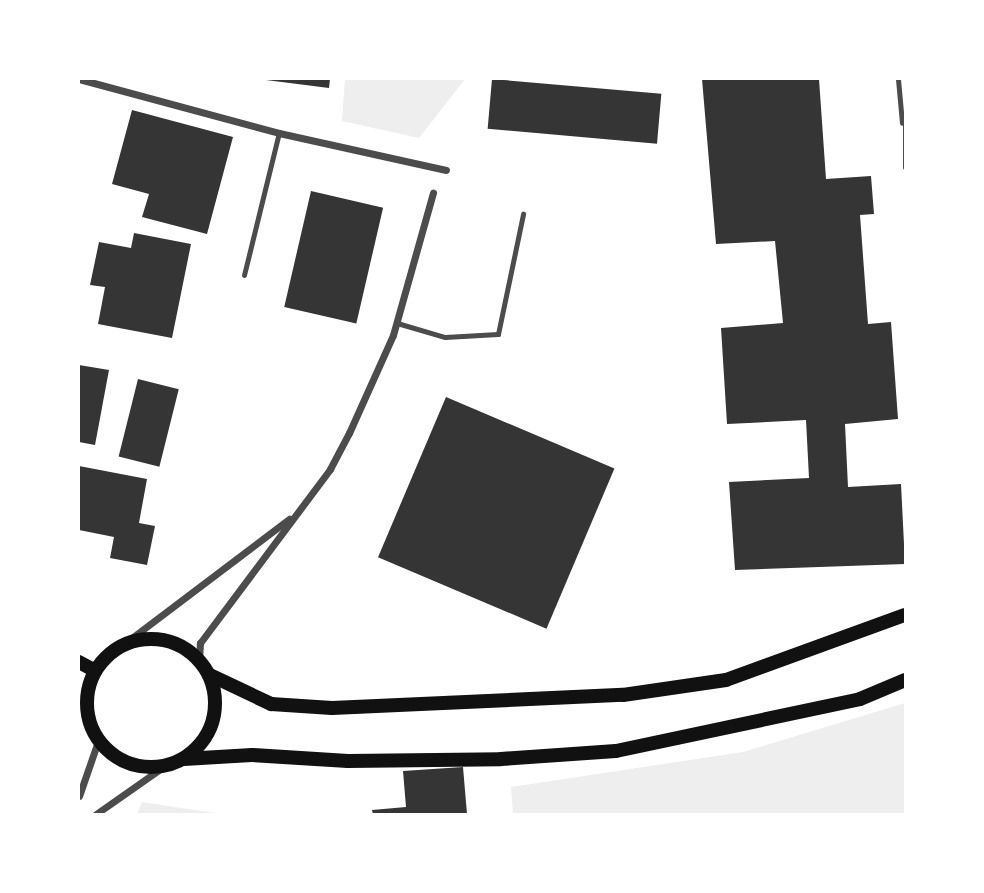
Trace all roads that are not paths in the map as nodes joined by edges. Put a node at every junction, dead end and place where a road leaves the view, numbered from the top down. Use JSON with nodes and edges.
{"nodes":[{"id":1,"x":79,"y":79,"type":"edge"},
{"id":2,"x":898,"y":79,"type":"edge"},
{"id":3,"x":904,"y":122,"type":"edge"},
{"id":4,"x":279,"y":133,"type":"junction"},
{"id":5,"x":905,"y":167,"type":"edge"},
{"id":6,"x":446,"y":170,"type":"dead end"},
{"id":7,"x":433,"y":193,"type":"dead end"},
{"id":8,"x":523,"y":214,"type":"dead end"},
{"id":9,"x":244,"y":275,"type":"dead end"},
{"id":10,"x":397,"y":323,"type":"junction"},
{"id":11,"x":298,"y":512,"type":"junction"},
{"id":12,"x":905,"y":615,"type":"edge"},
{"id":13,"x":125,"y":643,"type":"junction"},
{"id":14,"x":199,"y":661,"type":"junction"},
{"id":15,"x":79,"y":662,"type":"edge"},
{"id":16,"x":95,"y":671,"type":"junction"},
{"id":17,"x":210,"y":675,"type":"junction"},
{"id":18,"x":905,"y":680,"type":"edge"},
{"id":19,"x":84,"y":718,"type":"edge"},
{"id":20,"x":99,"y":741,"type":"junction"},
{"id":21,"x":184,"y":759,"type":"junction"},
{"id":22,"x":163,"y":767,"type":"junction"},
{"id":23,"x":79,"y":796,"type":"edge"},
{"id":24,"x":96,"y":814,"type":"edge"}],
"edges":[{"from":1,"to":4,"type":"street"},
{"from":2,"to":3,"type":"lane"},
{"from":3,"to":5,"type":"lane"},
{"from":4,"to":6,"type":"street"},
{"from":4,"to":9,"type":"lane"},
{"from":7,"to":10,"type":"street"},
{"from":8,"to":10,"type":"lane"},
{"from":10,"to":11,"type":"street"},
{"from":11,"to":13,"type":"street"},
{"from":11,"to":14,"type":"street"},
{"from":12,"to":17,"type":"main road"},
{"from":13,"to":14,"type":"main road"},
{"from":13,"to":16,"type":"main road"},
{"from":14,"to":17,"type":"main road"},
{"from":15,"to":16,"type":"main road"},
{"from":16,"to":19,"type":"main road"},
{"from":17,"to":21,"type":"main road"},
{"from":18,"to":21,"type":"main road"},
{"from":19,"to":20,"type":"main road"},
{"from":20,"to":22,"type":"main road"},
{"from":20,"to":23,"type":"street"},
{"from":21,"to":22,"type":"main road"},
{"from":22,"to":24,"type":"street"}]}
